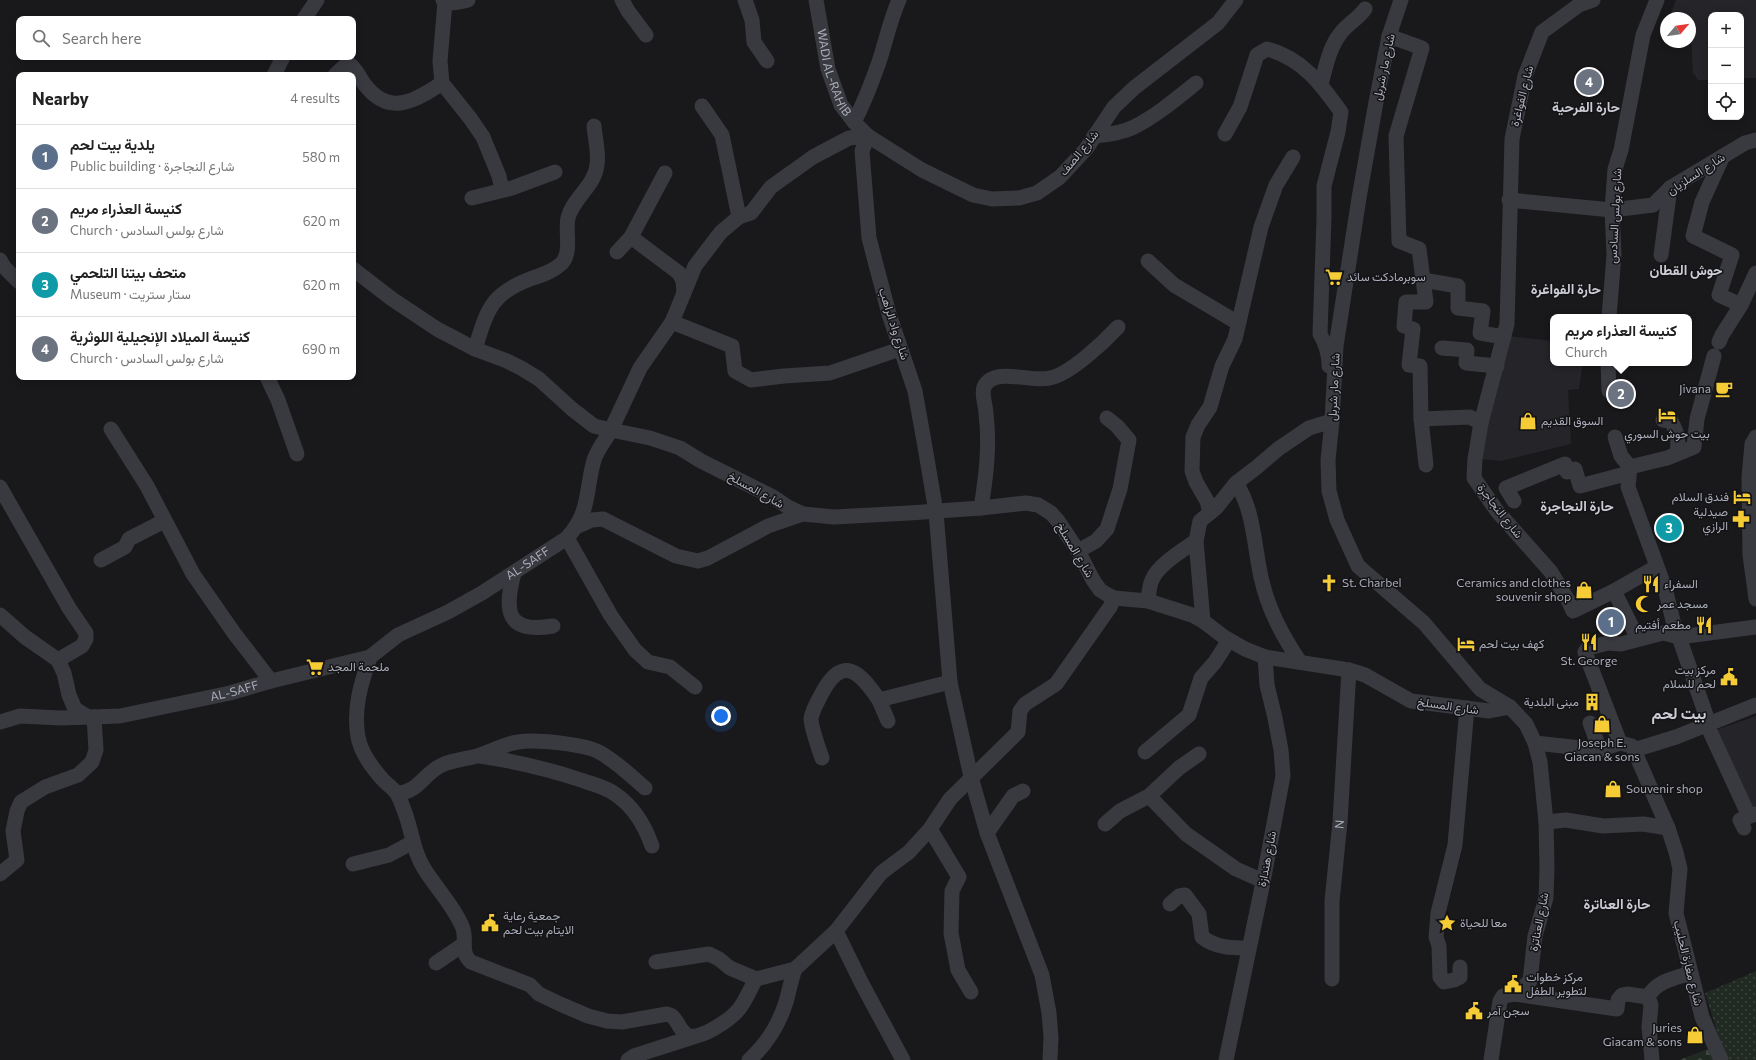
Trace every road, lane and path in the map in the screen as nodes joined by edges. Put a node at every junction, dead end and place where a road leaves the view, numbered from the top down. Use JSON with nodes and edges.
{"nodes":[{"id":1,"x":317,"y":0,"type":"edge"},
{"id":2,"x":468,"y":0,"type":"edge"},
{"id":3,"x":622,"y":0,"type":"edge"},
{"id":4,"x":745,"y":0,"type":"edge"},
{"id":5,"x":816,"y":0,"type":"edge"},
{"id":6,"x":898,"y":0,"type":"edge"},
{"id":7,"x":1236,"y":0,"type":"edge"},
{"id":8,"x":1401,"y":0,"type":"edge"},
{"id":9,"x":1593,"y":0,"type":"edge"},
{"id":10,"x":1657,"y":0,"type":"edge"},
{"id":11,"x":444,"y":1,"type":"edge"},
{"id":12,"x":1365,"y":9,"type":"dead end"},
{"id":13,"x":306,"y":16,"type":"edge"},
{"id":14,"x":646,"y":35,"type":"dead end"},
{"id":15,"x":1389,"y":36,"type":"junction"},
{"id":16,"x":282,"y":60,"type":"edge"},
{"id":17,"x":767,"y":61,"type":"dead end"},
{"id":18,"x":276,"y":72,"type":"edge"},
{"id":19,"x":338,"y":72,"type":"edge"},
{"id":20,"x":442,"y":83,"type":"junction"},
{"id":21,"x":1196,"y":83,"type":"dead end"},
{"id":22,"x":1321,"y":84,"type":"junction"},
{"id":23,"x":702,"y":106,"type":"dead end"},
{"id":24,"x":854,"y":122,"type":"junction"},
{"id":25,"x":594,"y":126,"type":"dead end"},
{"id":26,"x":1225,"y":134,"type":"dead end"},
{"id":27,"x":868,"y":136,"type":"junction"},
{"id":28,"x":1094,"y":136,"type":"junction"},
{"id":29,"x":1756,"y":140,"type":"edge"},
{"id":30,"x":1723,"y":156,"type":"junction"},
{"id":31,"x":1293,"y":157,"type":"dead end"},
{"id":32,"x":555,"y":172,"type":"dead end"},
{"id":33,"x":665,"y":173,"type":"dead end"},
{"id":34,"x":1670,"y":188,"type":"junction"},
{"id":35,"x":502,"y":190,"type":"junction"},
{"id":36,"x":472,"y":198,"type":"dead end"},
{"id":37,"x":1509,"y":200,"type":"junction"},
{"id":38,"x":1612,"y":210,"type":"junction"},
{"id":39,"x":739,"y":217,"type":"junction"},
{"id":40,"x":631,"y":237,"type":"junction"},
{"id":41,"x":617,"y":252,"type":"dead end"},
{"id":42,"x":1661,"y":256,"type":"dead end"},
{"id":43,"x":0,"y":260,"type":"edge"},
{"id":44,"x":1148,"y":261,"type":"dead end"},
{"id":45,"x":695,"y":266,"type":"junction"},
{"id":46,"x":356,"y":271,"type":"edge"},
{"id":47,"x":679,"y":273,"type":"junction"},
{"id":48,"x":1756,"y":273,"type":"edge"},
{"id":49,"x":16,"y":279,"type":"edge"},
{"id":50,"x":1422,"y":280,"type":"junction"},
{"id":51,"x":1752,"y":289,"type":"edge"},
{"id":52,"x":684,"y":293,"type":"junction"},
{"id":53,"x":1741,"y":305,"type":"junction"},
{"id":54,"x":1609,"y":314,"type":"edge"},
{"id":55,"x":672,"y":322,"type":"junction"},
{"id":56,"x":1238,"y":323,"type":"junction"},
{"id":57,"x":1118,"y":328,"type":"dead end"},
{"id":58,"x":1442,"y":348,"type":"dead end"},
{"id":59,"x":475,"y":349,"type":"junction"},
{"id":60,"x":900,"y":349,"type":"junction"},
{"id":61,"x":1500,"y":352,"type":"junction"},
{"id":62,"x":1608,"y":366,"type":"edge"},
{"id":63,"x":268,"y":380,"type":"edge"},
{"id":64,"x":1609,"y":391,"type":"dead end"},
{"id":65,"x":1334,"y":394,"type":"junction"},
{"id":66,"x":1107,"y":418,"type":"dead end"},
{"id":67,"x":1421,"y":419,"type":"junction"},
{"id":68,"x":1663,"y":420,"type":"dead end"},
{"id":69,"x":1332,"y":421,"type":"junction"},
{"id":70,"x":1481,"y":423,"type":"junction"},
{"id":71,"x":111,"y":429,"type":"dead end"},
{"id":72,"x":611,"y":430,"type":"junction"},
{"id":73,"x":1615,"y":437,"type":"dead end"},
{"id":74,"x":1756,"y":437,"type":"edge"},
{"id":75,"x":297,"y":454,"type":"dead end"},
{"id":76,"x":1677,"y":454,"type":"junction"},
{"id":77,"x":1426,"y":465,"type":"dead end"},
{"id":78,"x":1629,"y":470,"type":"junction"},
{"id":79,"x":1236,"y":483,"type":"junction"},
{"id":80,"x":0,"y":487,"type":"edge"},
{"id":81,"x":1514,"y":501,"type":"dead end"},
{"id":82,"x":981,"y":508,"type":"junction"},
{"id":83,"x":936,"y":512,"type":"junction"},
{"id":84,"x":1210,"y":513,"type":"junction"},
{"id":85,"x":803,"y":514,"type":"junction"},
{"id":86,"x":164,"y":521,"type":"junction"},
{"id":87,"x":572,"y":533,"type":"junction"},
{"id":88,"x":1196,"y":541,"type":"junction"},
{"id":89,"x":1078,"y":551,"type":"junction"},
{"id":90,"x":101,"y":560,"type":"dead end"},
{"id":91,"x":1656,"y":567,"type":"junction"},
{"id":92,"x":514,"y":573,"type":"junction"},
{"id":93,"x":1614,"y":591,"type":"junction"},
{"id":94,"x":1114,"y":598,"type":"junction"},
{"id":95,"x":1756,"y":598,"type":"edge"},
{"id":96,"x":1148,"y":601,"type":"junction"},
{"id":97,"x":0,"y":615,"type":"edge"},
{"id":98,"x":1203,"y":621,"type":"junction"},
{"id":99,"x":553,"y":626,"type":"dead end"},
{"id":100,"x":1756,"y":627,"type":"edge"},
{"id":101,"x":1679,"y":637,"type":"junction"},
{"id":102,"x":1638,"y":639,"type":"junction"},
{"id":103,"x":1229,"y":640,"type":"junction"},
{"id":104,"x":370,"y":657,"type":"junction"},
{"id":105,"x":1265,"y":657,"type":"junction"},
{"id":106,"x":58,"y":660,"type":"junction"},
{"id":107,"x":1300,"y":662,"type":"junction"},
{"id":108,"x":1349,"y":670,"type":"junction"},
{"id":109,"x":271,"y":681,"type":"junction"},
{"id":110,"x":950,"y":682,"type":"junction"},
{"id":111,"x":695,"y":687,"type":"dead end"},
{"id":112,"x":70,"y":696,"type":"junction"},
{"id":113,"x":879,"y":700,"type":"junction"},
{"id":114,"x":1756,"y":705,"type":"edge"},
{"id":115,"x":1510,"y":707,"type":"junction"},
{"id":116,"x":1467,"y":708,"type":"junction"},
{"id":117,"x":91,"y":717,"type":"junction"},
{"id":118,"x":54,"y":718,"type":"junction"},
{"id":119,"x":888,"y":721,"type":"dead end"},
{"id":120,"x":0,"y":722,"type":"edge"},
{"id":121,"x":1590,"y":723,"type":"dead end"},
{"id":122,"x":1707,"y":725,"type":"junction"},
{"id":123,"x":1535,"y":743,"type":"junction"},
{"id":124,"x":1620,"y":743,"type":"junction"},
{"id":125,"x":1600,"y":750,"type":"junction"},
{"id":126,"x":1634,"y":750,"type":"junction"},
{"id":127,"x":1145,"y":752,"type":"dead end"},
{"id":128,"x":1199,"y":754,"type":"dead end"},
{"id":129,"x":477,"y":756,"type":"junction"},
{"id":130,"x":822,"y":758,"type":"dead end"},
{"id":131,"x":971,"y":777,"type":"junction"},
{"id":132,"x":645,"y":788,"type":"dead end"},
{"id":133,"x":1023,"y":791,"type":"dead end"},
{"id":134,"x":397,"y":793,"type":"junction"},
{"id":135,"x":1148,"y":796,"type":"junction"},
{"id":136,"x":1750,"y":819,"type":"edge"},
{"id":137,"x":1546,"y":822,"type":"junction"},
{"id":138,"x":1105,"y":824,"type":"dead end"},
{"id":139,"x":1668,"y":828,"type":"junction"},
{"id":140,"x":930,"y":829,"type":"junction"},
{"id":141,"x":987,"y":833,"type":"junction"},
{"id":142,"x":413,"y":842,"type":"junction"},
{"id":143,"x":652,"y":846,"type":"dead end"},
{"id":144,"x":353,"y":864,"type":"dead end"},
{"id":145,"x":0,"y":874,"type":"edge"},
{"id":146,"x":1263,"y":881,"type":"junction"},
{"id":147,"x":1170,"y":904,"type":"dead end"},
{"id":148,"x":836,"y":930,"type":"junction"},
{"id":149,"x":464,"y":944,"type":"junction"},
{"id":150,"x":1249,"y":948,"type":"junction"},
{"id":151,"x":656,"y":962,"type":"dead end"},
{"id":152,"x":436,"y":963,"type":"dead end"},
{"id":153,"x":1460,"y":968,"type":"dead end"},
{"id":154,"x":795,"y":969,"type":"junction"},
{"id":155,"x":1691,"y":973,"type":"junction"},
{"id":156,"x":756,"y":979,"type":"junction"},
{"id":157,"x":1332,"y":979,"type":"dead end"},
{"id":158,"x":971,"y":992,"type":"dead end"},
{"id":159,"x":1515,"y":994,"type":"junction"},
{"id":160,"x":1648,"y":997,"type":"junction"},
{"id":161,"x":692,"y":1037,"type":"junction"},
{"id":162,"x":1719,"y":1053,"type":"edge"},
{"id":163,"x":628,"y":1060,"type":"edge"},
{"id":164,"x":749,"y":1060,"type":"edge"},
{"id":165,"x":903,"y":1060,"type":"edge"},
{"id":166,"x":1050,"y":1060,"type":"edge"},
{"id":167,"x":1226,"y":1060,"type":"edge"},
{"id":168,"x":1491,"y":1060,"type":"edge"},
{"id":169,"x":1652,"y":1060,"type":"edge"}],
"edges":[{"from":1,"to":13,"type":"street"},
{"from":2,"to":11,"type":"street"},
{"from":3,"to":14,"type":"street"},
{"from":4,"to":17,"type":"street"},
{"from":5,"to":24,"type":"street","name":"WADI AL-RAHIB"},
{"from":6,"to":24,"type":"street"},
{"from":7,"to":28,"type":"street","name":"شارع الصف"},
{"from":8,"to":15,"type":"street","name":"شارع مار شربل"},
{"from":9,"to":37,"type":"street","name":"شارع الفواغرة"},
{"from":10,"to":38,"type":"street","name":"شارع بولس السادس"},
{"from":11,"to":20,"type":"street"},
{"from":12,"to":22,"type":"street"},
{"from":15,"to":50,"type":"street"},
{"from":15,"to":65,"type":"street","name":"شارع مار شربل"},
{"from":16,"to":18,"type":"street"},
{"from":19,"to":20,"type":"street"},
{"from":20,"to":35,"type":"street"},
{"from":21,"to":28,"type":"street"},
{"from":22,"to":26,"type":"street"},
{"from":22,"to":65,"type":"street"},
{"from":23,"to":39,"type":"street"},
{"from":24,"to":27,"type":"street","name":"WADI AL-RAHIB"},
{"from":25,"to":59,"type":"street"},
{"from":27,"to":28,"type":"street","name":"شارع الصف"},
{"from":27,"to":39,"type":"street"},
{"from":27,"to":60,"type":"street","name":"شارع واد الراهب"},
{"from":29,"to":30,"type":"street","name":"شارع السلزيان"},
{"from":30,"to":34,"type":"street","name":"شارع السلزيان"},
{"from":30,"to":53,"type":"street"},
{"from":31,"to":56,"type":"street"},
{"from":32,"to":35,"type":"street"},
{"from":33,"to":40,"type":"street"},
{"from":34,"to":38,"type":"street","name":"شارع السلزيان"},
{"from":34,"to":42,"type":"street"},
{"from":35,"to":36,"type":"street"},
{"from":37,"to":38,"type":"street"},
{"from":37,"to":61,"type":"street","name":"شارع الفواغرة"},
{"from":38,"to":54,"type":"street","name":"شارع بولس السادس"},
{"from":39,"to":45,"type":"street"},
{"from":40,"to":41,"type":"street"},
{"from":40,"to":47,"type":"street"},
{"from":43,"to":49,"type":"street"},
{"from":44,"to":56,"type":"street"},
{"from":45,"to":47,"type":"street"},
{"from":45,"to":52,"type":"street","name":"AL-SAFF"},
{"from":46,"to":59,"type":"street"},
{"from":47,"to":52,"type":"street"},
{"from":48,"to":51,"type":"street"},
{"from":50,"to":61,"type":"street"},
{"from":50,"to":67,"type":"street"},
{"from":51,"to":53,"type":"street"},
{"from":52,"to":55,"type":"street","name":"AL-SAFF"},
{"from":53,"to":76,"type":"street"},
{"from":55,"to":60,"type":"street"},
{"from":55,"to":72,"type":"street","name":"AL-SAFF"},
{"from":56,"to":84,"type":"street"},
{"from":57,"to":82,"type":"street"},
{"from":58,"to":61,"type":"street"},
{"from":59,"to":72,"type":"street"},
{"from":60,"to":83,"type":"street","name":"شارع واد الراهب"},
{"from":61,"to":70,"type":"street","name":"شارع النجاجرة"},
{"from":62,"to":64,"type":"street"},
{"from":63,"to":75,"type":"street"},
{"from":65,"to":69,"type":"street","name":"شارع مار شربل"},
{"from":66,"to":89,"type":"street"},
{"from":67,"to":70,"type":"street"},
{"from":67,"to":77,"type":"street"},
{"from":68,"to":76,"type":"street"},
{"from":69,"to":79,"type":"street"},
{"from":69,"to":115,"type":"street","name":"شارع مار شربل"},
{"from":70,"to":93,"type":"street","name":"شارع النجاجرة"},
{"from":71,"to":86,"type":"street"},
{"from":72,"to":85,"type":"street","name":"شارع المسلخ"},
{"from":72,"to":87,"type":"street","name":"AL-SAFF"},
{"from":73,"to":78,"type":"street"},
{"from":74,"to":95,"type":"street"},
{"from":76,"to":78,"type":"street"},
{"from":78,"to":81,"type":"street"},
{"from":78,"to":91,"type":"street"},
{"from":79,"to":84,"type":"street"},
{"from":79,"to":107,"type":"street"},
{"from":80,"to":106,"type":"street"},
{"from":82,"to":83,"type":"street","name":"شارع المسلخ"},
{"from":82,"to":89,"type":"street","name":"شارع المسلخ"},
{"from":83,"to":85,"type":"street","name":"شارع المسلخ"},
{"from":83,"to":110,"type":"street","name":"شارع واد الراهب"},
{"from":84,"to":88,"type":"street"},
{"from":85,"to":87,"type":"street"},
{"from":86,"to":90,"type":"street"},
{"from":86,"to":109,"type":"street"},
{"from":87,"to":92,"type":"street","name":"AL-SAFF"},
{"from":87,"to":111,"type":"street"},
{"from":88,"to":96,"type":"street"},
{"from":88,"to":98,"type":"street"},
{"from":89,"to":94,"type":"street","name":"شارع المسلخ"},
{"from":91,"to":93,"type":"street"},
{"from":91,"to":101,"type":"street"},
{"from":92,"to":99,"type":"street"},
{"from":92,"to":104,"type":"street","name":"AL-SAFF"},
{"from":93,"to":102,"type":"street"},
{"from":94,"to":96,"type":"street","name":"شارع المسلخ"},
{"from":94,"to":131,"type":"street"},
{"from":96,"to":98,"type":"street","name":"شارع المسلخ"},
{"from":97,"to":106,"type":"street"},
{"from":98,"to":103,"type":"street","name":"شارع المسلخ"},
{"from":100,"to":101,"type":"street"},
{"from":101,"to":102,"type":"street"},
{"from":101,"to":122,"type":"street"},
{"from":102,"to":124,"type":"street"},
{"from":103,"to":105,"type":"street","name":"شارع المسلخ"},
{"from":103,"to":127,"type":"street"},
{"from":104,"to":109,"type":"street","name":"AL-SAFF"},
{"from":104,"to":134,"type":"street"},
{"from":105,"to":107,"type":"street","name":"شارع المسلخ"},
{"from":105,"to":146,"type":"street","name":"شارع هندازة"},
{"from":106,"to":112,"type":"street"},
{"from":107,"to":108,"type":"street","name":"شارع المسلخ"},
{"from":108,"to":116,"type":"street","name":"شارع المسلخ"},
{"from":108,"to":157,"type":"street","name":"N"},
{"from":109,"to":117,"type":"street","name":"AL-SAFF"},
{"from":110,"to":113,"type":"street"},
{"from":110,"to":131,"type":"street","name":"شارع واد الراهب"},
{"from":112,"to":117,"type":"street"},
{"from":112,"to":118,"type":"street"},
{"from":113,"to":119,"type":"street"},
{"from":113,"to":130,"type":"street"},
{"from":114,"to":122,"type":"street"},
{"from":115,"to":116,"type":"street","name":"شارع المسلخ"},
{"from":115,"to":123,"type":"street","name":"شارع مار شربل"},
{"from":116,"to":153,"type":"street"},
{"from":117,"to":118,"type":"street","name":"AL-SAFF"},
{"from":117,"to":145,"type":"street"},
{"from":118,"to":120,"type":"street","name":"AL-SAFF"},
{"from":121,"to":125,"type":"street"},
{"from":122,"to":126,"type":"street"},
{"from":122,"to":136,"type":"street"},
{"from":123,"to":125,"type":"street"},
{"from":123,"to":137,"type":"street","name":"شارع العناترة"},
{"from":124,"to":125,"type":"street"},
{"from":124,"to":126,"type":"street"},
{"from":126,"to":139,"type":"street","name":"شارع مغارة الحليب"},
{"from":128,"to":135,"type":"street"},
{"from":129,"to":132,"type":"street"},
{"from":129,"to":134,"type":"street"},
{"from":129,"to":143,"type":"street"},
{"from":131,"to":140,"type":"street"},
{"from":131,"to":141,"type":"street","name":"شارع واد الراهب"},
{"from":133,"to":141,"type":"street"},
{"from":134,"to":142,"type":"street"},
{"from":135,"to":138,"type":"street"},
{"from":135,"to":146,"type":"street"},
{"from":137,"to":139,"type":"street"},
{"from":137,"to":159,"type":"street","name":"شارع العناترة"},
{"from":139,"to":155,"type":"street","name":"شارع مغارة الحليب"},
{"from":140,"to":148,"type":"street"},
{"from":140,"to":158,"type":"street"},
{"from":141,"to":166,"type":"street","name":"شارع واد الراهب"},
{"from":142,"to":144,"type":"street"},
{"from":142,"to":149,"type":"street"},
{"from":146,"to":150,"type":"street","name":"شارع هندازة"},
{"from":147,"to":150,"type":"street"},
{"from":148,"to":154,"type":"street"},
{"from":148,"to":165,"type":"street"},
{"from":149,"to":152,"type":"street"},
{"from":149,"to":161,"type":"street"},
{"from":150,"to":167,"type":"street","name":"شارع هندازة"},
{"from":151,"to":156,"type":"street"},
{"from":154,"to":156,"type":"street"},
{"from":154,"to":164,"type":"street"},
{"from":155,"to":160,"type":"street"},
{"from":155,"to":162,"type":"street","name":"شارع مغارة الحليب"},
{"from":156,"to":161,"type":"street"},
{"from":159,"to":160,"type":"street"},
{"from":159,"to":168,"type":"street","name":"شارع العناترة"},
{"from":160,"to":169,"type":"street"},
{"from":161,"to":163,"type":"street"}]}
